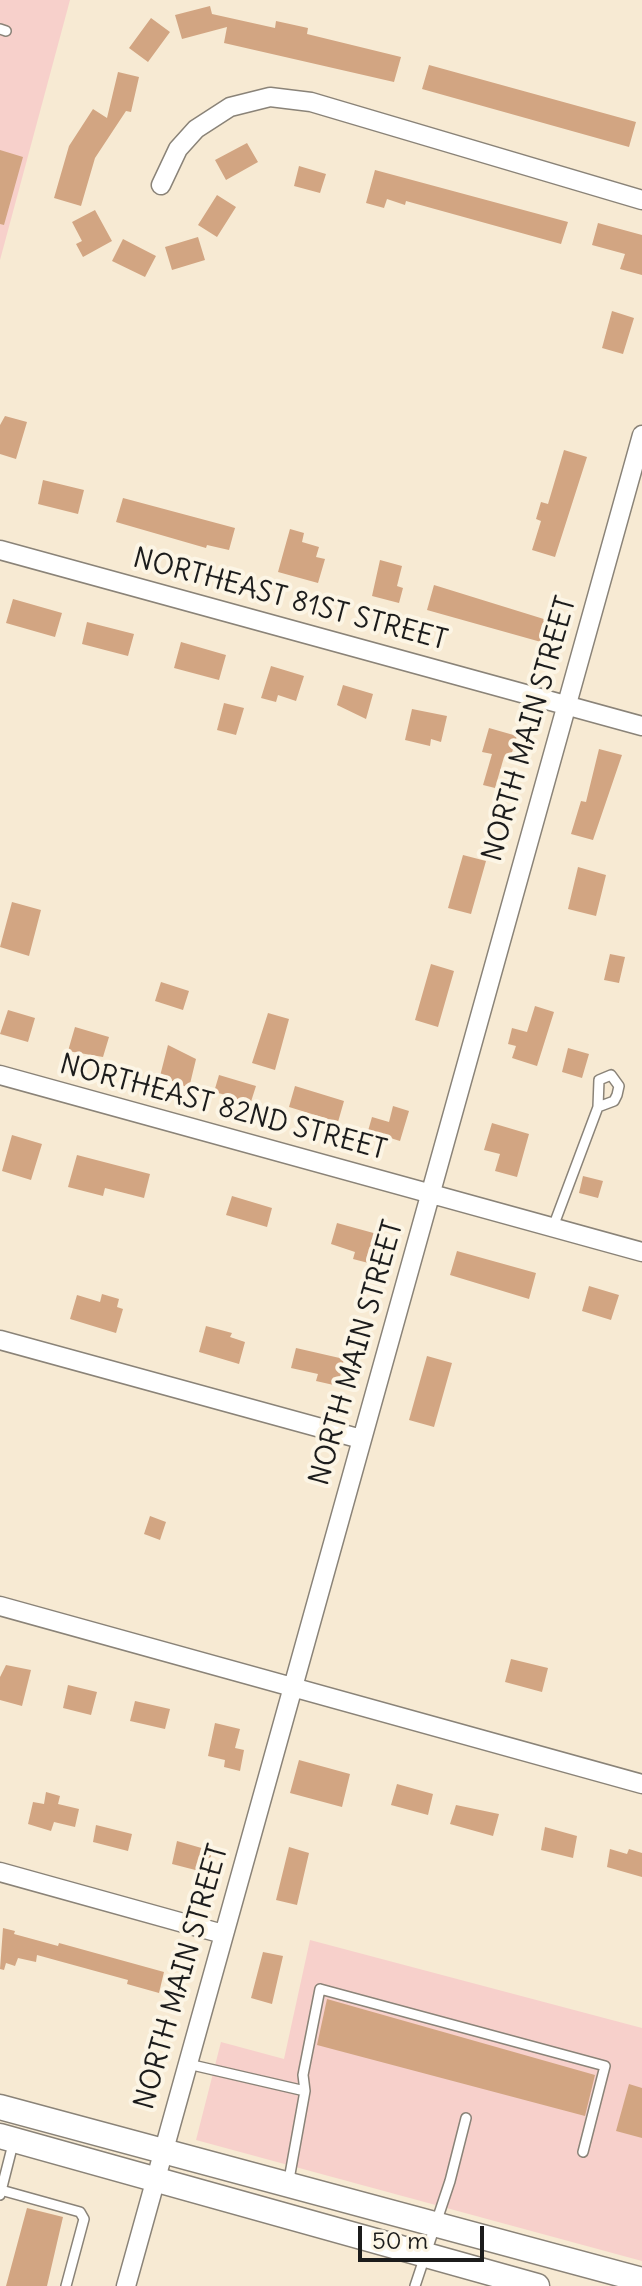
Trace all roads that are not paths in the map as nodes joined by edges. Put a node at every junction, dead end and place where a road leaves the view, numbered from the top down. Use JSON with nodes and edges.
{"nodes":[{"id":1,"x":161,"y":185,"type":"dead end"},
{"id":2,"x":642,"y":200,"type":"edge"},
{"id":3,"x":642,"y":435,"type":"edge"},
{"id":4,"x":0,"y":550,"type":"edge"},
{"id":5,"x":565,"y":705,"type":"junction"},
{"id":6,"x":642,"y":726,"type":"edge"},
{"id":7,"x":0,"y":1075,"type":"edge"},
{"id":8,"x":598,"y":1107,"type":"dead end"},
{"id":9,"x":432,"y":1194,"type":"junction"},
{"id":10,"x":553,"y":1227,"type":"junction"},
{"id":11,"x":642,"y":1252,"type":"edge"},
{"id":12,"x":0,"y":1340,"type":"edge"},
{"id":13,"x":361,"y":1439,"type":"junction"},
{"id":14,"x":0,"y":1606,"type":"edge"},
{"id":15,"x":293,"y":1687,"type":"junction"},
{"id":16,"x":642,"y":1784,"type":"edge"},
{"id":17,"x":0,"y":1872,"type":"edge"},
{"id":18,"x":223,"y":1934,"type":"junction"},
{"id":19,"x":187,"y":2063,"type":"junction"},
{"id":20,"x":305,"y":2091,"type":"junction"},
{"id":21,"x":0,"y":2107,"type":"edge"},
{"id":22,"x":466,"y":2118,"type":"dead end"},
{"id":23,"x":7,"y":2138,"type":"edge"},
{"id":24,"x":163,"y":2151,"type":"junction"},
{"id":25,"x":583,"y":2152,"type":"dead end"},
{"id":26,"x":156,"y":2178,"type":"junction"},
{"id":27,"x":288,"y":2185,"type":"junction"},
{"id":28,"x":1,"y":2193,"type":"edge"},
{"id":29,"x":434,"y":2224,"type":"junction"},
{"id":30,"x":423,"y":2254,"type":"junction"},
{"id":31,"x":642,"y":2280,"type":"edge"},
{"id":32,"x":66,"y":2286,"type":"edge"},
{"id":33,"x":126,"y":2286,"type":"edge"},
{"id":34,"x":415,"y":2286,"type":"edge"},
{"id":35,"x":537,"y":2286,"type":"edge"}],
"edges":[{"from":1,"to":2,"type":"street"},
{"from":3,"to":5,"type":"street","name":"NORTH MAIN STREET"},
{"from":4,"to":5,"type":"street","name":"NORTHEAST 81ST STREET"},
{"from":5,"to":6,"type":"street","name":"NORTHEAST 81ST STREET"},
{"from":5,"to":9,"type":"street","name":"NORTH MAIN STREET"},
{"from":7,"to":9,"type":"street","name":"NORTHEAST 82ND STREET"},
{"from":8,"to":10,"type":"lane"},
{"from":9,"to":10,"type":"street","name":"NORTHEAST 82ND STREET"},
{"from":9,"to":13,"type":"street","name":"NORTH MAIN STREET"},
{"from":10,"to":11,"type":"street","name":"NORTHEAST 82ND STREET"},
{"from":12,"to":13,"type":"street"},
{"from":13,"to":15,"type":"street","name":"NORTH MAIN STREET"},
{"from":14,"to":15,"type":"street"},
{"from":15,"to":16,"type":"street"},
{"from":15,"to":18,"type":"street","name":"NORTH MAIN STREET"},
{"from":17,"to":18,"type":"street"},
{"from":18,"to":19,"type":"street","name":"NORTH MAIN STREET"},
{"from":19,"to":20,"type":"lane"},
{"from":19,"to":24,"type":"street","name":"NORTH MAIN STREET"},
{"from":20,"to":25,"type":"lane"},
{"from":20,"to":27,"type":"lane"},
{"from":21,"to":24,"type":"main road"},
{"from":22,"to":29,"type":"lane"},
{"from":23,"to":26,"type":"main road"},
{"from":23,"to":28,"type":"lane"},
{"from":24,"to":26,"type":"street","name":"NORTH MAIN STREET"},
{"from":24,"to":27,"type":"main road"},
{"from":26,"to":30,"type":"main road"},
{"from":26,"to":33,"type":"street","name":"NORTH MAIN STREET"},
{"from":27,"to":29,"type":"main road"},
{"from":28,"to":32,"type":"lane"},
{"from":29,"to":30,"type":"lane"},
{"from":29,"to":31,"type":"main road"},
{"from":30,"to":34,"type":"lane"},
{"from":30,"to":35,"type":"main road"}]}
